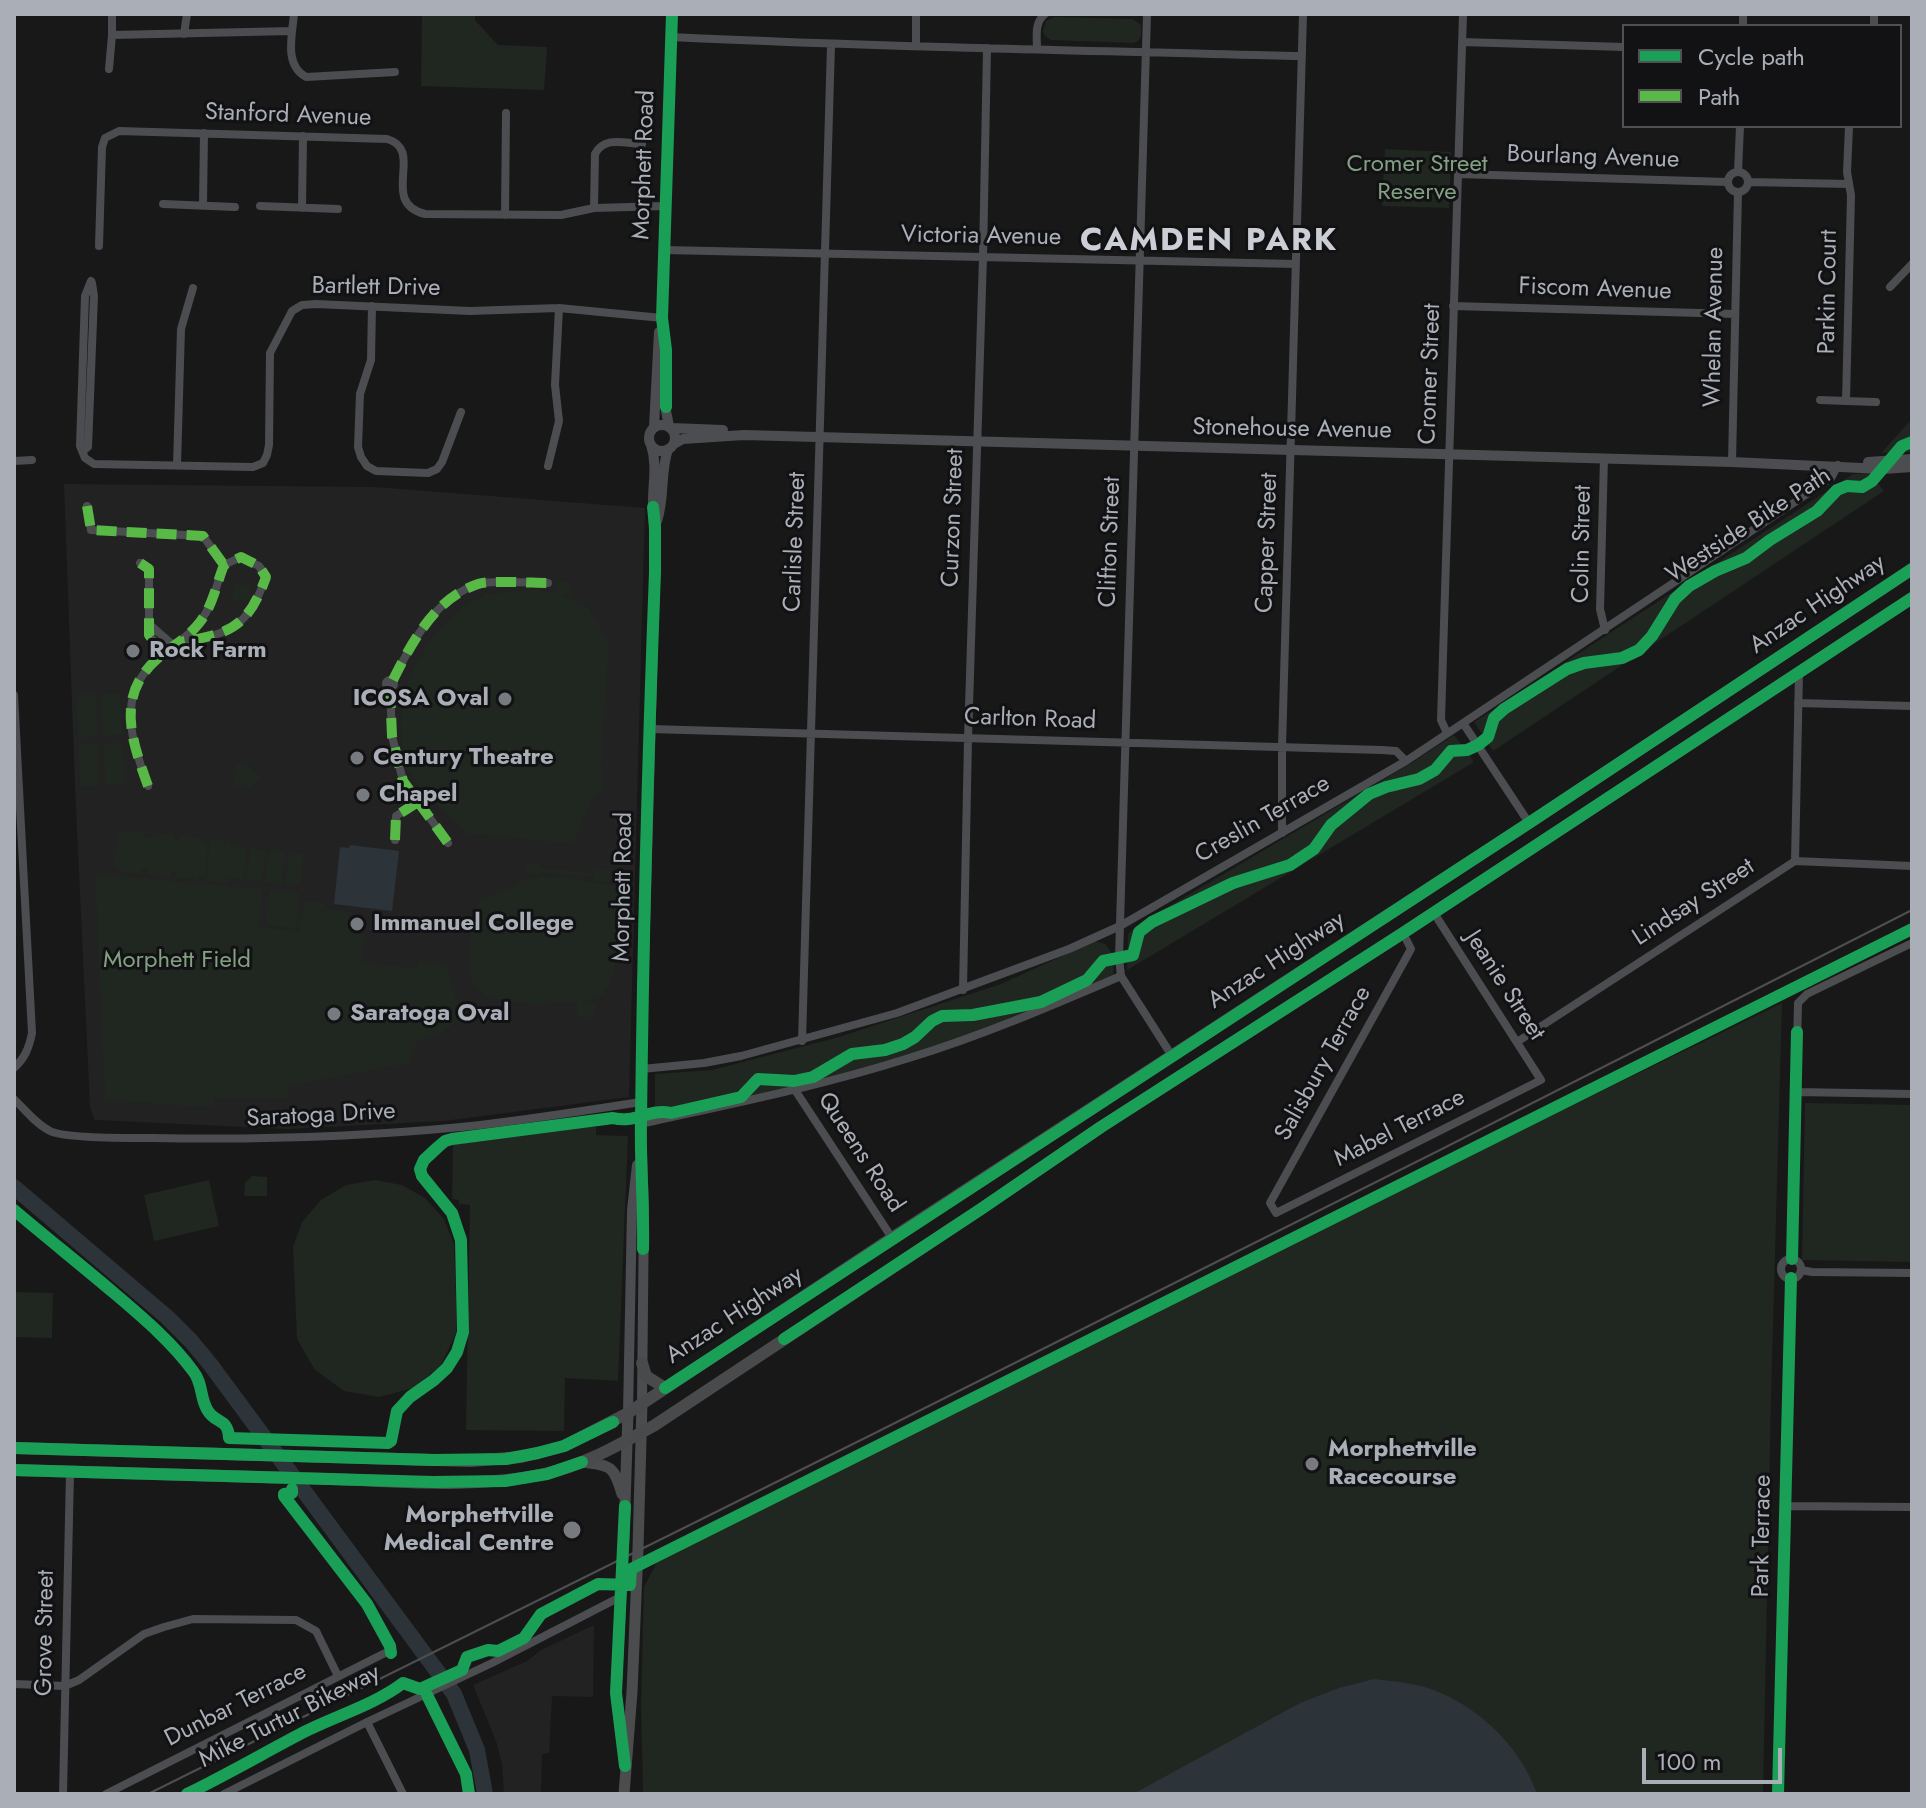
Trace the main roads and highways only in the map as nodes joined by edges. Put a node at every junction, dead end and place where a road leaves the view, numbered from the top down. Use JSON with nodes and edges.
{"nodes":[{"id":1,"x":1912,"y":569,"type":"edge"},
{"id":2,"x":1912,"y":598,"type":"edge"},
{"id":3,"x":1843,"y":615,"type":"junction"},
{"id":4,"x":1815,"y":633,"type":"junction"},
{"id":5,"x":1858,"y":634,"type":"junction"},
{"id":6,"x":1843,"y":644,"type":"junction"},
{"id":7,"x":1479,"y":856,"type":"junction"},
{"id":8,"x":1498,"y":871,"type":"junction"},
{"id":9,"x":1451,"y":874,"type":"junction"},
{"id":10,"x":1477,"y":884,"type":"junction"},
{"id":11,"x":1245,"y":1009,"type":"junction"},
{"id":12,"x":1265,"y":1021,"type":"junction"},
{"id":13,"x":1215,"y":1028,"type":"junction"},
{"id":14,"x":1245,"y":1034,"type":"junction"},
{"id":15,"x":973,"y":1186,"type":"junction"},
{"id":16,"x":1003,"y":1194,"type":"junction"},
{"id":17,"x":931,"y":1213,"type":"junction"},
{"id":18,"x":961,"y":1222,"type":"junction"},
{"id":19,"x":642,"y":1363,"type":"road end"},
{"id":20,"x":665,"y":1388,"type":"junction"},
{"id":21,"x":642,"y":1403,"type":"junction"},
{"id":22,"x":628,"y":1413,"type":"junction"},
{"id":23,"x":642,"y":1432,"type":"junction"},
{"id":24,"x":627,"y":1441,"type":"junction"},
{"id":25,"x":16,"y":1448,"type":"edge"},
{"id":26,"x":80,"y":1451,"type":"junction"},
{"id":27,"x":433,"y":1460,"type":"junction"},
{"id":28,"x":582,"y":1462,"type":"junction"},
{"id":29,"x":14,"y":1470,"type":"edge"},
{"id":30,"x":70,"y":1472,"type":"junction"},
{"id":31,"x":92,"y":1473,"type":"junction"},
{"id":32,"x":433,"y":1482,"type":"junction"},
{"id":33,"x":625,"y":1506,"type":"junction"},
{"id":34,"x":625,"y":1766,"type":"junction"},
{"id":35,"x":624,"y":1794,"type":"edge"}],
"edges":[{"from":1,"to":3,"type":"highway","name":"Anzac Highway"},
{"from":2,"to":5,"type":"highway","name":"Anzac Highway"},
{"from":3,"to":4,"type":"highway","name":"Anzac Highway"},
{"from":3,"to":5,"type":"highway"},
{"from":4,"to":6,"type":"highway"},
{"from":4,"to":7,"type":"highway","name":"Anzac Highway"},
{"from":5,"to":6,"type":"highway","name":"Anzac Highway"},
{"from":6,"to":8,"type":"highway","name":"Anzac Highway"},
{"from":7,"to":8,"type":"highway"},
{"from":7,"to":9,"type":"highway","name":"Anzac Highway"},
{"from":8,"to":10,"type":"highway","name":"Anzac Highway"},
{"from":9,"to":10,"type":"highway"},
{"from":9,"to":11,"type":"highway","name":"Anzac Highway"},
{"from":10,"to":12,"type":"highway","name":"Anzac Highway"},
{"from":11,"to":12,"type":"highway"},
{"from":11,"to":13,"type":"highway","name":"Anzac Highway"},
{"from":12,"to":14,"type":"highway","name":"Anzac Highway"},
{"from":13,"to":14,"type":"highway"},
{"from":13,"to":15,"type":"highway","name":"Anzac Highway"},
{"from":14,"to":16,"type":"highway","name":"Anzac Highway"},
{"from":15,"to":16,"type":"highway"},
{"from":15,"to":17,"type":"highway","name":"Anzac Highway"},
{"from":16,"to":18,"type":"highway","name":"Anzac Highway"},
{"from":17,"to":18,"type":"highway"},
{"from":17,"to":20,"type":"highway","name":"Anzac Highway"},
{"from":18,"to":23,"type":"highway","name":"Anzac Highway"},
{"from":19,"to":20,"type":"highway"},
{"from":20,"to":21,"type":"highway","name":"Anzac Highway"},
{"from":21,"to":22,"type":"highway","name":"Anzac Highway"},
{"from":21,"to":23,"type":"main road","name":"Morphett Road"},
{"from":22,"to":24,"type":"main road","name":"Morphett Road"},
{"from":22,"to":27,"type":"highway","name":"Anzac Highway"},
{"from":23,"to":24,"type":"highway","name":"Anzac Highway"},
{"from":23,"to":34,"type":"main road","name":"Morphett Road"},
{"from":24,"to":28,"type":"highway","name":"Anzac Highway"},
{"from":24,"to":33,"type":"main road","name":"Morphett Road"},
{"from":25,"to":26,"type":"highway","name":"Anzac Highway"},
{"from":25,"to":30,"type":"highway"},
{"from":26,"to":27,"type":"highway","name":"Anzac Highway"},
{"from":26,"to":31,"type":"highway"},
{"from":27,"to":32,"type":"highway"},
{"from":28,"to":32,"type":"highway","name":"Anzac Highway"},
{"from":28,"to":33,"type":"main road"},
{"from":29,"to":30,"type":"highway","name":"Anzac Highway"},
{"from":30,"to":31,"type":"highway","name":"Anzac Highway"},
{"from":31,"to":32,"type":"highway","name":"Anzac Highway"},
{"from":33,"to":34,"type":"main road","name":"Morphett Road"},
{"from":34,"to":35,"type":"main road","name":"Morphett Road"}]}
